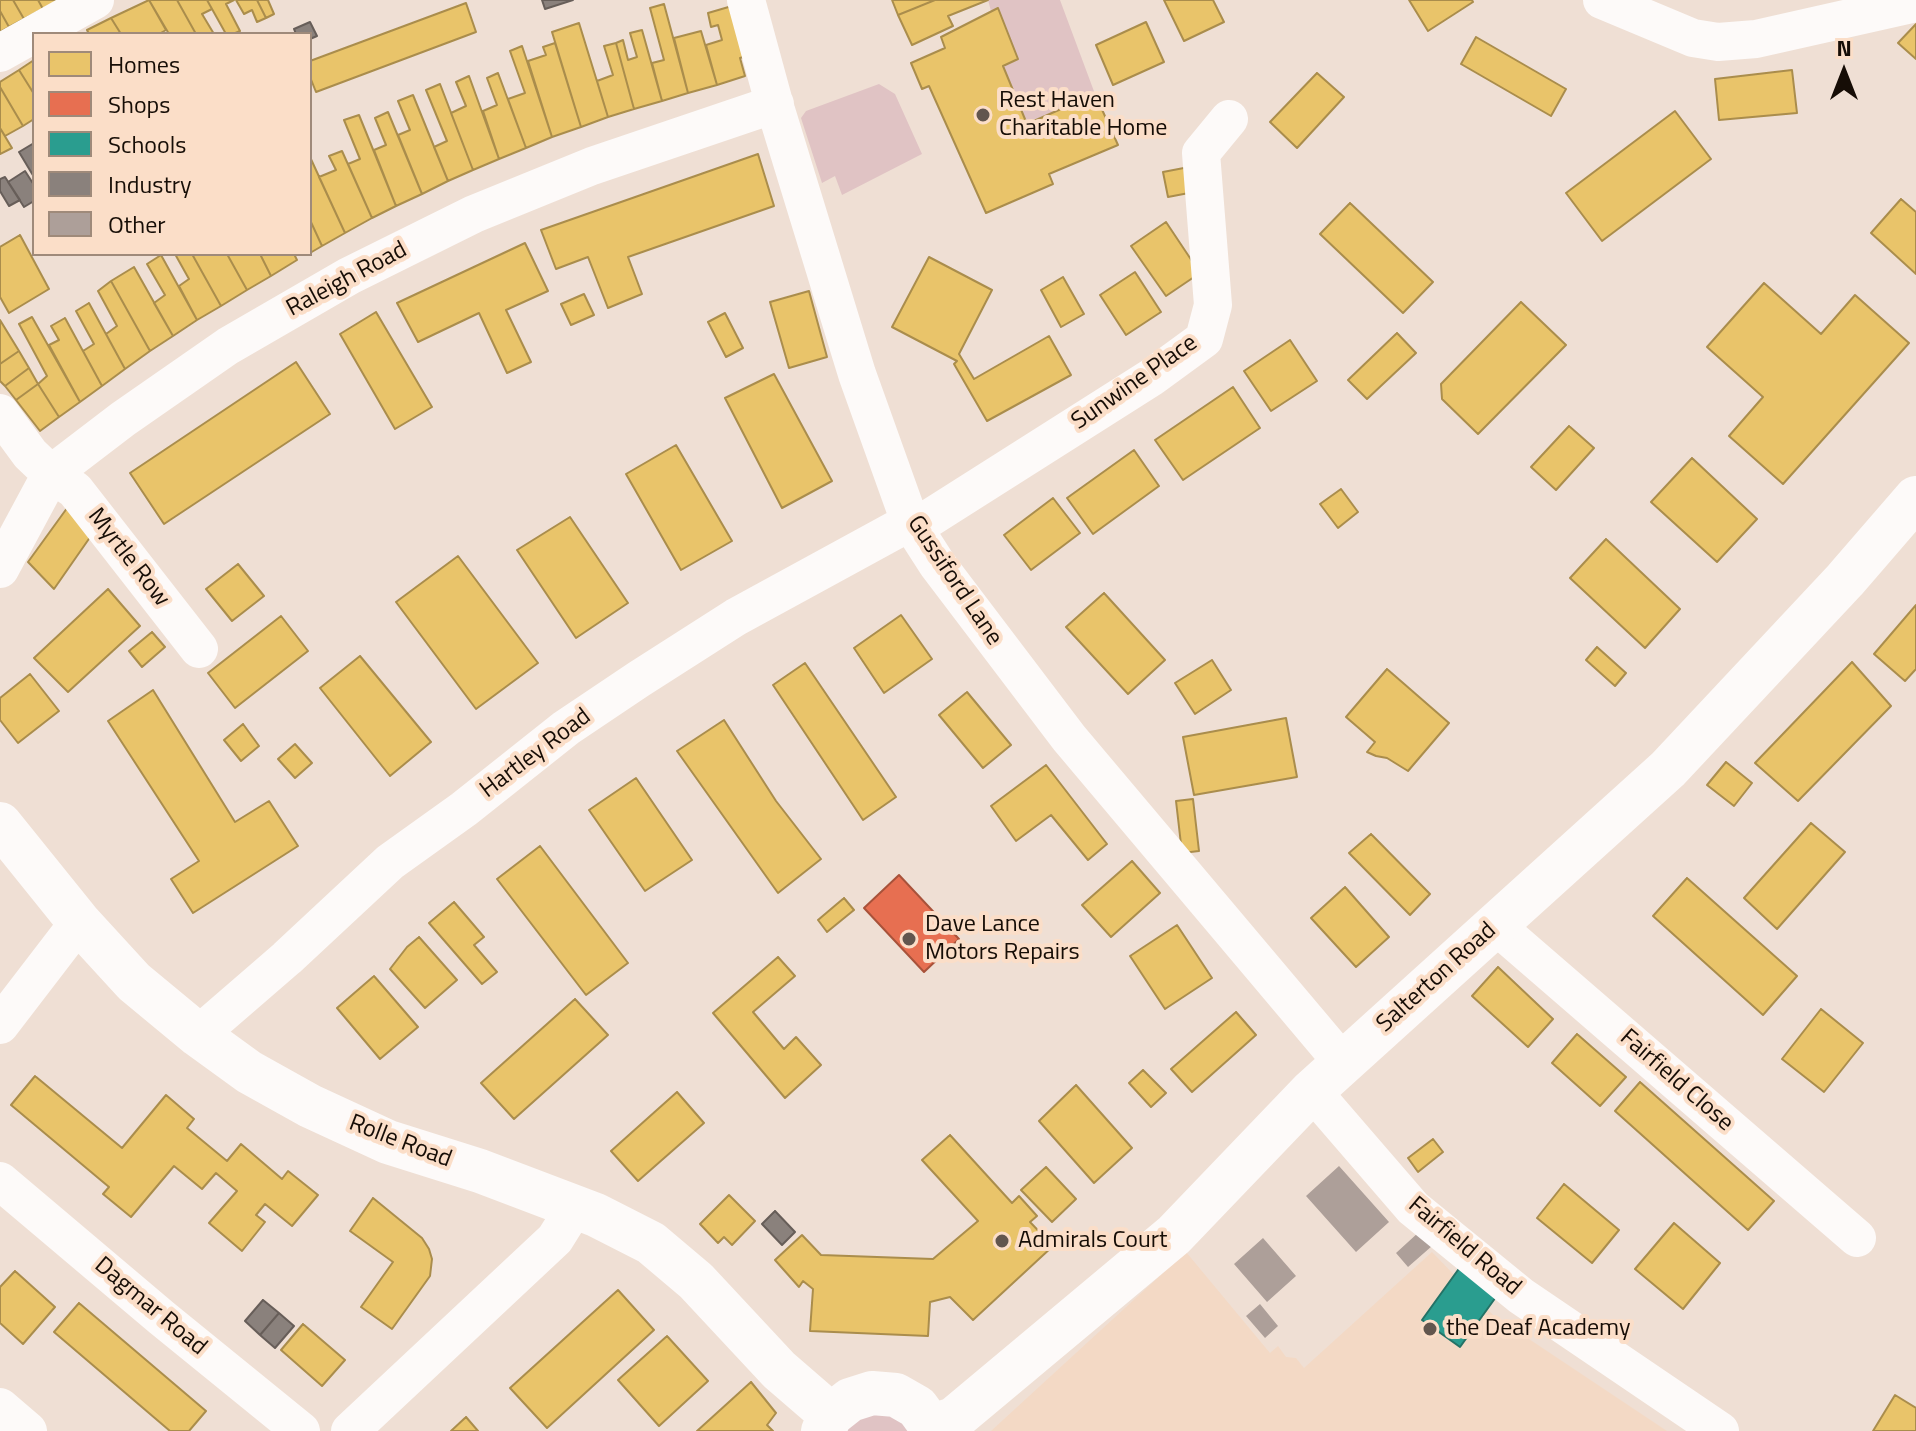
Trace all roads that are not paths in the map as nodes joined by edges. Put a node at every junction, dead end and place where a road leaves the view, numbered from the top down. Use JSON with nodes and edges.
{"nodes":[{"id":1,"x":95,"y":0,"type":"edge"},
{"id":2,"x":746,"y":0,"type":"edge"},
{"id":3,"x":1602,"y":0,"type":"edge"},
{"id":4,"x":1916,"y":3,"type":"edge"},
{"id":5,"x":38,"y":32,"type":"edge"},
{"id":6,"x":32,"y":35,"type":"edge"},
{"id":7,"x":0,"y":53,"type":"edge"},
{"id":8,"x":775,"y":104,"type":"junction"},
{"id":9,"x":1229,"y":119,"type":"dead end"},
{"id":10,"x":0,"y":413,"type":"edge"},
{"id":11,"x":51,"y":474,"type":"junction"},
{"id":12,"x":1916,"y":498,"type":"edge"},
{"id":13,"x":912,"y":525,"type":"junction"},
{"id":14,"x":0,"y":569,"type":"edge"},
{"id":15,"x":199,"y":649,"type":"dead end"},
{"id":16,"x":0,"y":824,"type":"edge"},
{"id":17,"x":79,"y":922,"type":"junction"},
{"id":18,"x":1495,"y":925,"type":"junction"},
{"id":19,"x":0,"y":1025,"type":"edge"},
{"id":20,"x":198,"y":1035,"type":"junction"},
{"id":21,"x":1327,"y":1077,"type":"junction"},
{"id":22,"x":0,"y":1181,"type":"edge"},
{"id":23,"x":575,"y":1207,"type":"junction"},
{"id":24,"x":1857,"y":1238,"type":"dead end"},
{"id":25,"x":0,"y":1407,"type":"edge"},
{"id":26,"x":827,"y":1423,"type":"edge"},
{"id":27,"x":932,"y":1428,"type":"edge"},
{"id":28,"x":28,"y":1431,"type":"edge"},
{"id":29,"x":301,"y":1431,"type":"edge"},
{"id":30,"x":350,"y":1431,"type":"edge"},
{"id":31,"x":1720,"y":1431,"type":"edge"}],
"edges":[{"from":1,"to":5,"type":"street"},
{"from":2,"to":8,"type":"street","name":"Gussiford Lane"},
{"from":3,"to":4,"type":"street"},
{"from":6,"to":7,"type":"street"},
{"from":8,"to":11,"type":"street","name":"Raleigh Road"},
{"from":8,"to":13,"type":"street","name":"Gussiford Lane"},
{"from":9,"to":13,"type":"street","name":"Sunwine Place"},
{"from":10,"to":11,"type":"street","name":"Myrtle Row"},
{"from":11,"to":14,"type":"street","name":"Raleigh Road"},
{"from":11,"to":15,"type":"street","name":"Myrtle Row"},
{"from":12,"to":18,"type":"main road","name":"Salterton Road"},
{"from":13,"to":20,"type":"street","name":"Hartley Road"},
{"from":13,"to":21,"type":"street","name":"Gussiford Lane"},
{"from":16,"to":17,"type":"main road","name":"Rolle Road"},
{"from":17,"to":19,"type":"street"},
{"from":17,"to":20,"type":"main road","name":"Rolle Road"},
{"from":18,"to":21,"type":"main road","name":"Salterton Road"},
{"from":18,"to":24,"type":"street","name":"Fairfield Close"},
{"from":20,"to":23,"type":"main road","name":"Rolle Road"},
{"from":21,"to":27,"type":"main road","name":"Salterton Road"},
{"from":21,"to":31,"type":"street","name":"Fairfield Road"},
{"from":22,"to":29,"type":"street","name":"Dagmar Road"},
{"from":23,"to":26,"type":"main road","name":"Rolle Road"},
{"from":23,"to":30,"type":"street"},
{"from":25,"to":28,"type":"street"},
{"from":26,"to":27,"type":"main road"}]}
